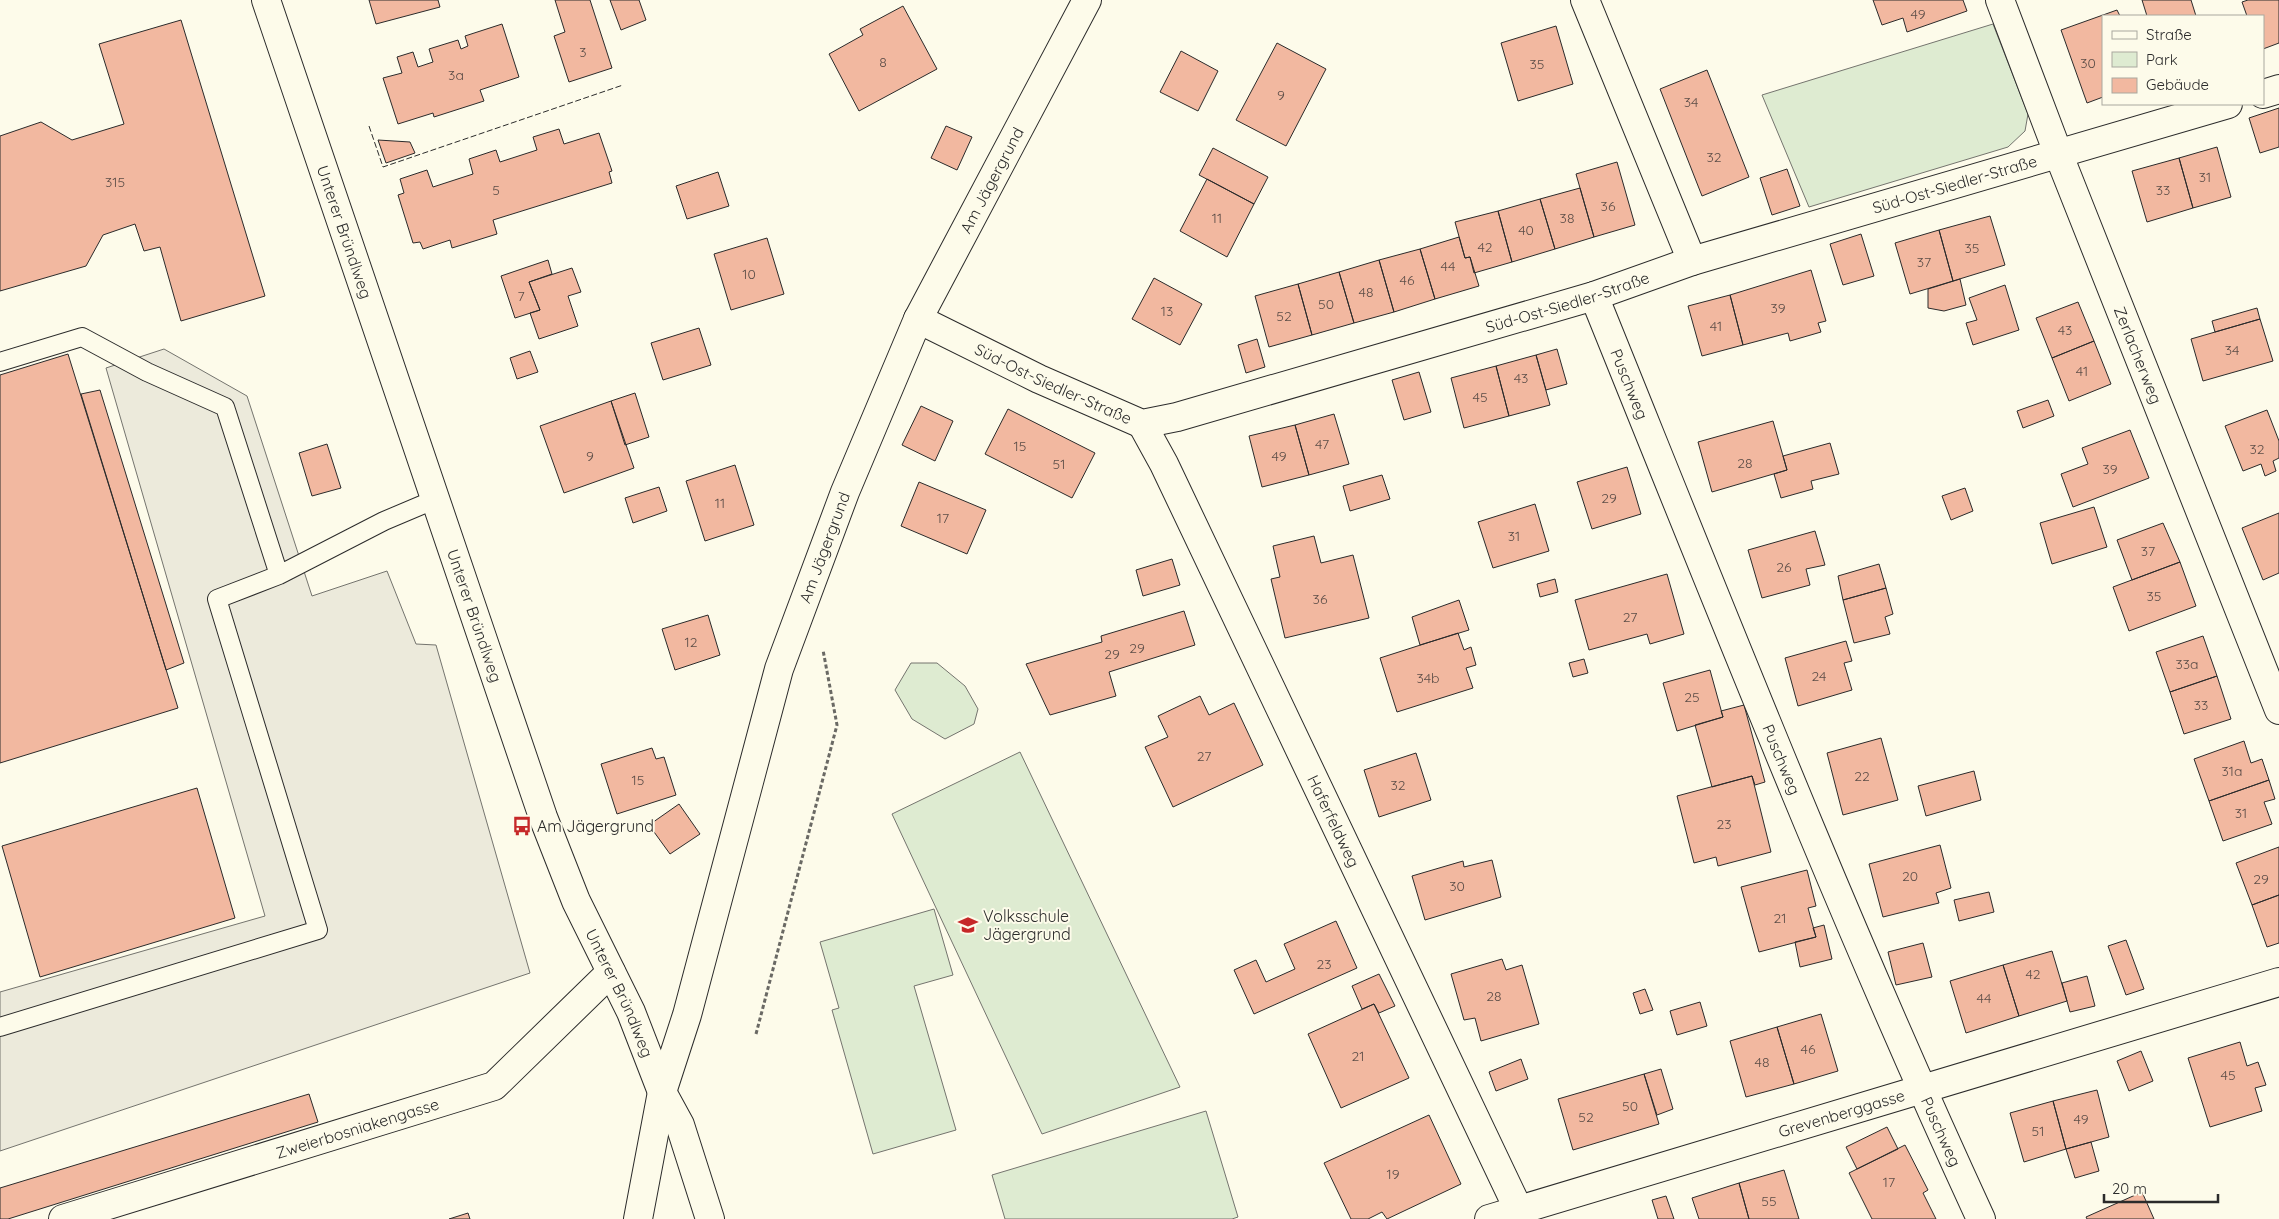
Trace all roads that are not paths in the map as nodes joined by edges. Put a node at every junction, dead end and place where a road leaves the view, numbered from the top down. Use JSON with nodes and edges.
{"nodes":[{"id":1,"x":266,"y":0,"type":"edge"},
{"id":2,"x":1086,"y":0,"type":"edge"},
{"id":3,"x":1585,"y":0,"type":"edge"},
{"id":4,"x":2000,"y":0,"type":"edge"},
{"id":5,"x":2279,"y":89,"type":"edge"},
{"id":6,"x":2264,"y":94,"type":"edge"},
{"id":7,"x":2225,"y":105,"type":"edge"},
{"id":8,"x":2058,"y":153,"type":"junction"},
{"id":9,"x":1692,"y":261,"type":"junction"},
{"id":10,"x":1594,"y":296,"type":"junction"},
{"id":11,"x":918,"y":319,"type":"junction"},
{"id":12,"x":0,"y":362,"type":"edge"},
{"id":13,"x":1142,"y":424,"type":"junction"},
{"id":14,"x":436,"y":499,"type":"junction"},
{"id":15,"x":279,"y":575,"type":"junction"},
{"id":16,"x":2279,"y":710,"type":"edge"},
{"id":17,"x":611,"y":972,"type":"junction"},
{"id":18,"x":2279,"y":982,"type":"edge"},
{"id":19,"x":0,"y":1027,"type":"edge"},
{"id":20,"x":1921,"y":1089,"type":"junction"},
{"id":21,"x":662,"y":1092,"type":"junction"},
{"id":22,"x":1521,"y":1214,"type":"edge"},
{"id":23,"x":64,"y":1219,"type":"edge"},
{"id":24,"x":638,"y":1219,"type":"edge"},
{"id":25,"x":710,"y":1219,"type":"edge"},
{"id":26,"x":1489,"y":1219,"type":"edge"},
{"id":27,"x":1981,"y":1219,"type":"edge"}],
"edges":[{"from":1,"to":14,"type":"street","name":"Unterer Bründlweg"},
{"from":2,"to":11,"type":"street","name":"Am Jägergrund"},
{"from":3,"to":9,"type":"street"},
{"from":4,"to":8,"type":"street","name":"Zerlacherweg"},
{"from":5,"to":6,"type":"street"},
{"from":7,"to":8,"type":"street","name":"Süd-Ost-Siedler-Straße"},
{"from":8,"to":9,"type":"street","name":"Süd-Ost-Siedler-Straße"},
{"from":8,"to":16,"type":"street","name":"Zerlacherweg"},
{"from":9,"to":10,"type":"street","name":"Süd-Ost-Siedler-Straße"},
{"from":10,"to":13,"type":"street","name":"Süd-Ost-Siedler-Straße"},
{"from":10,"to":20,"type":"street","name":"Puschweg"},
{"from":11,"to":13,"type":"street","name":"Süd-Ost-Siedler-Straße"},
{"from":11,"to":21,"type":"street","name":"Am Jägergrund"},
{"from":12,"to":15,"type":"lane"},
{"from":13,"to":22,"type":"street","name":"Haferfeldweg"},
{"from":14,"to":15,"type":"lane"},
{"from":14,"to":17,"type":"street","name":"Unterer Bründlweg"},
{"from":15,"to":19,"type":"lane"},
{"from":17,"to":21,"type":"street","name":"Unterer Bründlweg"},
{"from":17,"to":23,"type":"street","name":"Zweierbosniakengasse"},
{"from":18,"to":20,"type":"street","name":"Grevenberggasse"},
{"from":20,"to":22,"type":"street","name":"Grevenberggasse"},
{"from":20,"to":27,"type":"street","name":"Puschweg"},
{"from":21,"to":24,"type":"street","name":"Am Jägergrund"},
{"from":21,"to":25,"type":"street","name":"Unterer Bründlweg"},
{"from":22,"to":26,"type":"street","name":"Grevenberggasse"}]}
